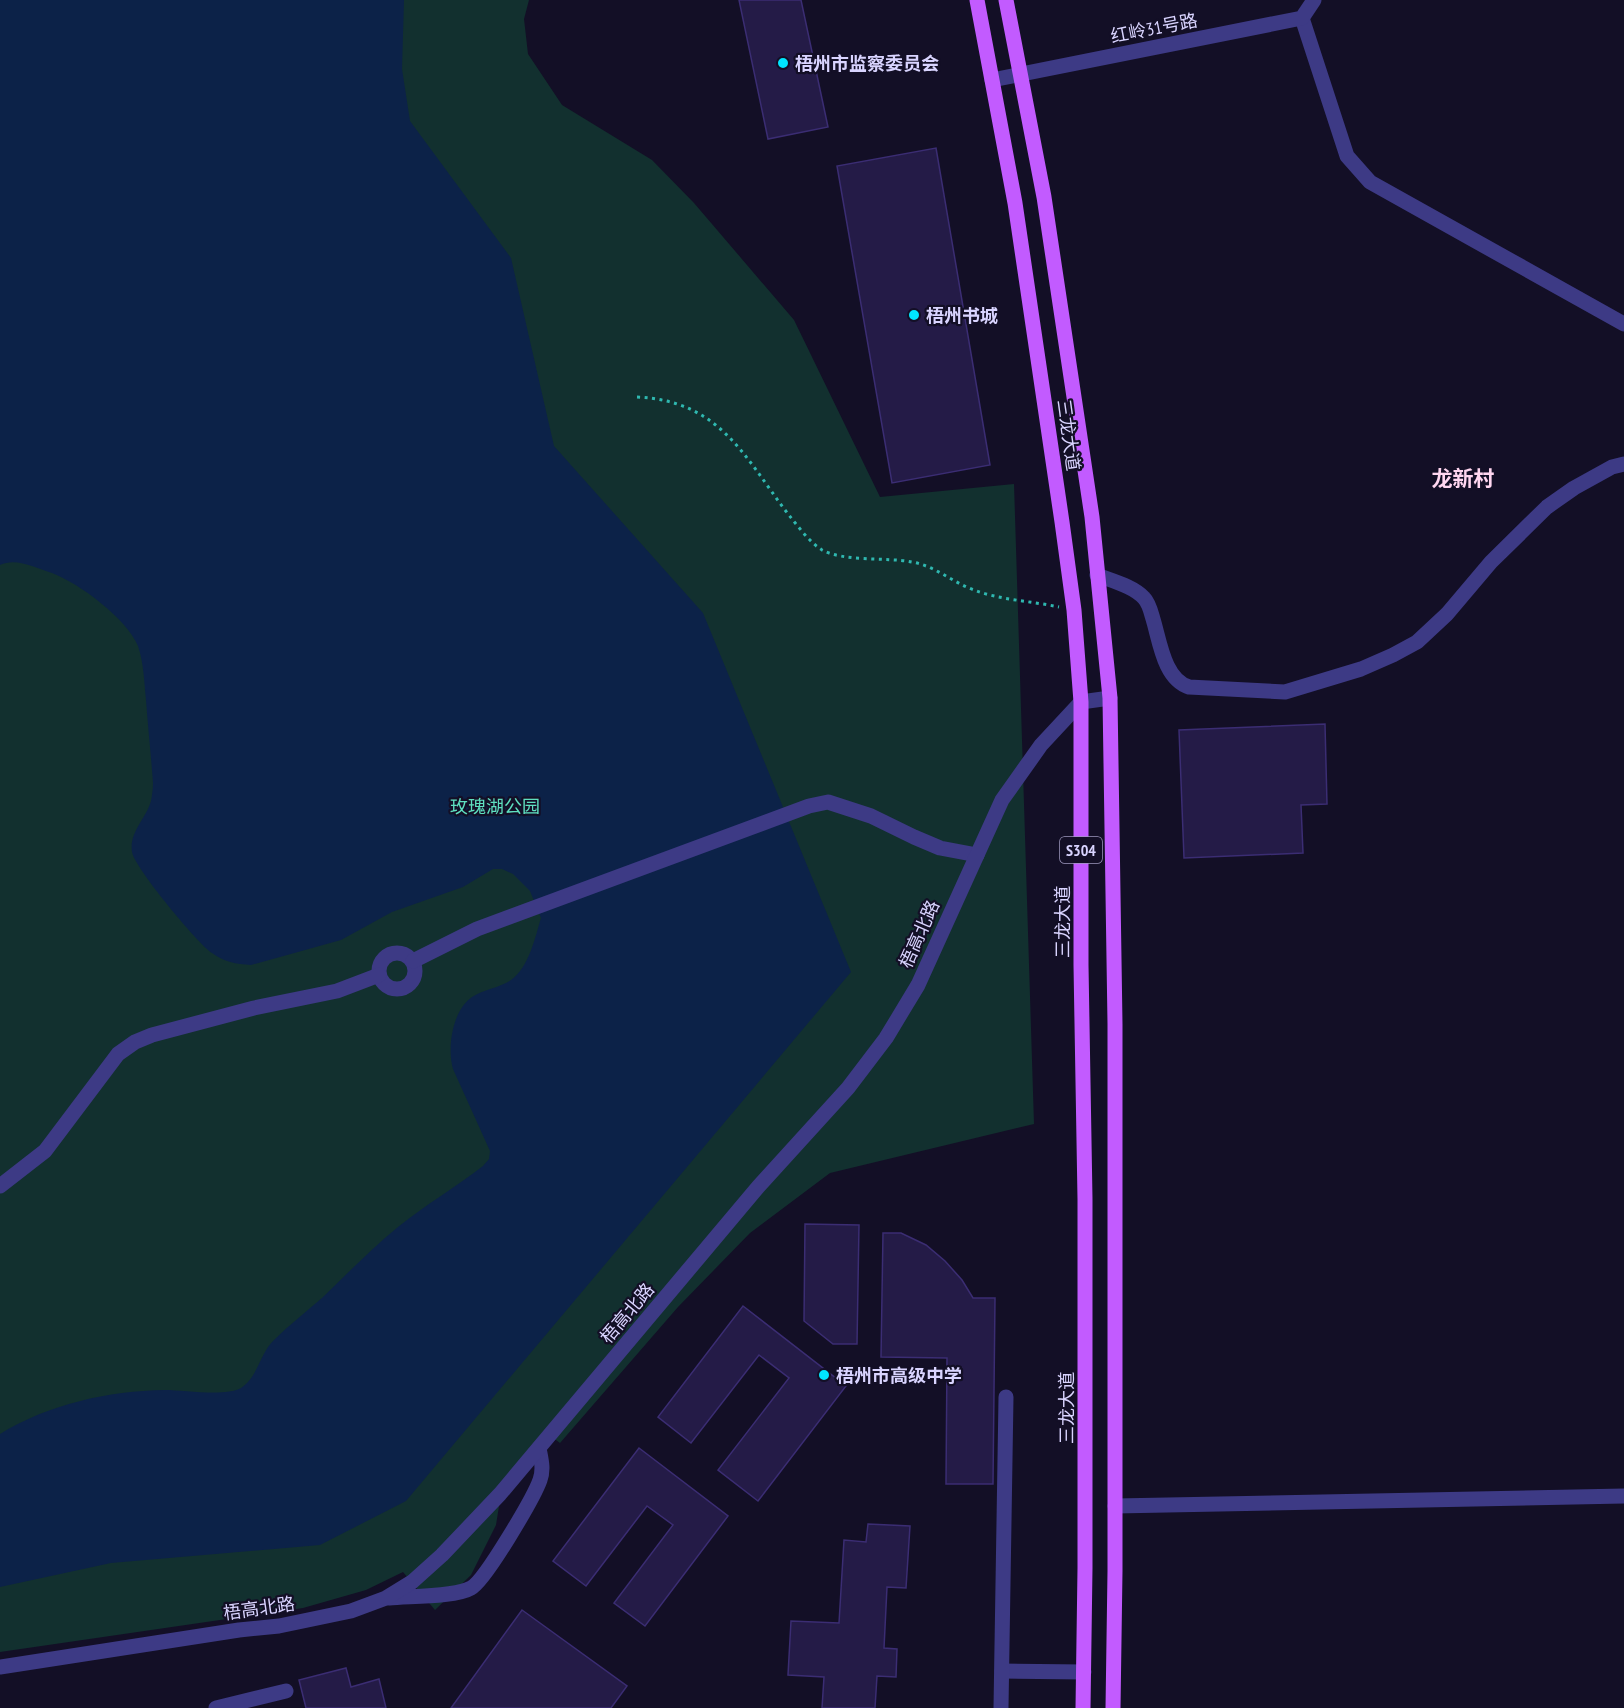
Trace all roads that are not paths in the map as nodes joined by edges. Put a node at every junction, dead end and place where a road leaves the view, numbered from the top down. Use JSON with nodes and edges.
{"nodes":[{"id":1,"x":977,"y":0,"type":"edge"},
{"id":2,"x":1006,"y":0,"type":"edge"},
{"id":3,"x":1314,"y":0,"type":"edge"},
{"id":4,"x":1302,"y":18,"type":"junction"},
{"id":5,"x":1021,"y":75,"type":"junction"},
{"id":6,"x":992,"y":80,"type":"junction"},
{"id":7,"x":1624,"y":324,"type":"edge"},
{"id":8,"x":1624,"y":464,"type":"edge"},
{"id":9,"x":1097,"y":575,"type":"junction"},
{"id":10,"x":1110,"y":699,"type":"junction"},
{"id":11,"x":1081,"y":702,"type":"junction"},
{"id":12,"x":977,"y":855,"type":"junction"},
{"id":13,"x":413,"y":962,"type":"junction"},
{"id":14,"x":379,"y":975,"type":"junction"},
{"id":15,"x":0,"y":1186,"type":"edge"},
{"id":16,"x":1006,"y":1397,"type":"dead end"},
{"id":17,"x":539,"y":1448,"type":"junction"},
{"id":18,"x":1624,"y":1496,"type":"edge"},
{"id":19,"x":1115,"y":1506,"type":"junction"},
{"id":20,"x":386,"y":1598,"type":"junction"},
{"id":21,"x":0,"y":1668,"type":"edge"},
{"id":22,"x":1002,"y":1671,"type":"junction"},
{"id":23,"x":1084,"y":1672,"type":"junction"},
{"id":24,"x":286,"y":1691,"type":"dead end"},
{"id":25,"x":216,"y":1708,"type":"edge"},
{"id":26,"x":1001,"y":1708,"type":"edge"},
{"id":27,"x":1083,"y":1708,"type":"edge"},
{"id":28,"x":1113,"y":1708,"type":"edge"}],
"edges":[{"from":1,"to":6,"type":"main road","name":"三龙大道","number":"S304"},
{"from":2,"to":5,"type":"main road","name":"三龙大道","number":"S304"},
{"from":3,"to":4,"type":"street"},
{"from":4,"to":5,"type":"street","name":"红岭31号路"},
{"from":4,"to":7,"type":"street"},
{"from":5,"to":6,"type":"street","name":"红岭31号路"},
{"from":5,"to":9,"type":"main road","name":"三龙大道","number":"S304"},
{"from":6,"to":11,"type":"main road","name":"三龙大道","number":"S304"},
{"from":8,"to":9,"type":"street"},
{"from":9,"to":10,"type":"main road","name":"三龙大道","number":"S304"},
{"from":10,"to":11,"type":"street"},
{"from":10,"to":19,"type":"main road","name":"三龙大道","number":"S304"},
{"from":11,"to":12,"type":"street","name":"梧高北路"},
{"from":11,"to":23,"type":"main road","name":"三龙大道","number":"S304"},
{"from":12,"to":13,"type":"street"},
{"from":12,"to":17,"type":"street","name":"梧高北路"},
{"from":13,"to":14,"type":"street"},
{"from":13,"to":14,"type":"street"},
{"from":14,"to":15,"type":"street"},
{"from":16,"to":22,"type":"street"},
{"from":17,"to":20,"type":"street","name":"梧高北路"},
{"from":17,"to":20,"type":"street"},
{"from":18,"to":19,"type":"street"},
{"from":19,"to":28,"type":"main road","name":"三龙大道","number":"S304"},
{"from":20,"to":21,"type":"street","name":"梧高北路"},
{"from":22,"to":23,"type":"street"},
{"from":22,"to":26,"type":"street"},
{"from":23,"to":27,"type":"main road","name":"三龙大道","number":"S304"},
{"from":24,"to":25,"type":"street"}]}
